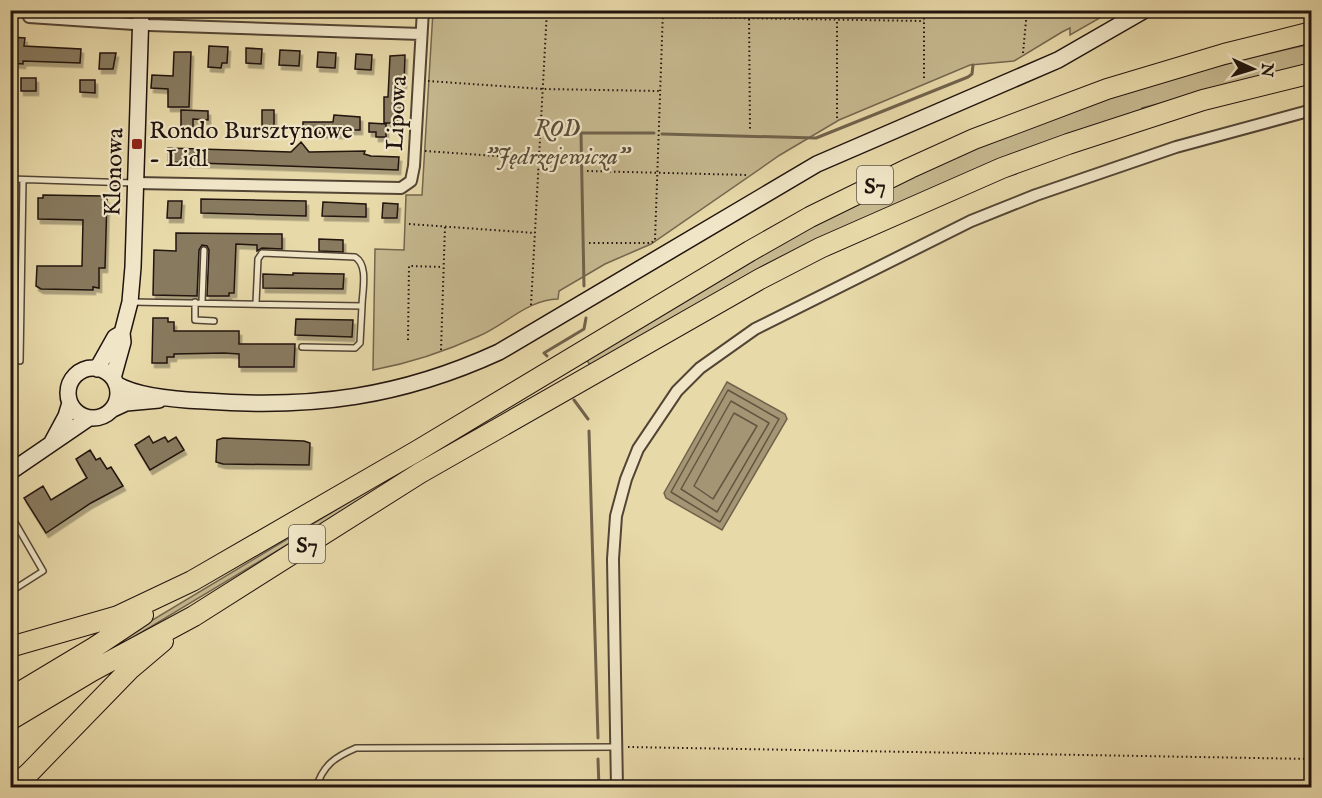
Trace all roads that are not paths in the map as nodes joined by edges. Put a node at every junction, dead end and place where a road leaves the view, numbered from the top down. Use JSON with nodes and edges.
{"nodes":[{"id":1,"x":423,"y":10,"type":"edge"},
{"id":2,"x":1146,"y":10,"type":"edge"},
{"id":3,"x":29,"y":17,"type":"dead end"},
{"id":4,"x":141,"y":17,"type":"edge"},
{"id":5,"x":1311,"y":32,"type":"edge"},
{"id":6,"x":421,"y":34,"type":"junction"},
{"id":7,"x":1311,"y":73,"type":"edge"},
{"id":8,"x":1311,"y":110,"type":"edge"},
{"id":9,"x":10,"y":179,"type":"edge"},
{"id":10,"x":23,"y":180,"type":"junction"},
{"id":11,"x":136,"y":183,"type":"junction"},
{"id":12,"x":204,"y":250,"type":"dead end"},
{"id":13,"x":130,"y":302,"type":"junction"},
{"id":14,"x":195,"y":302,"type":"junction"},
{"id":15,"x":202,"y":302,"type":"junction"},
{"id":16,"x":256,"y":303,"type":"junction"},
{"id":17,"x":362,"y":306,"type":"junction"},
{"id":18,"x":214,"y":321,"type":"dead end"},
{"id":19,"x":122,"y":333,"type":"junction"},
{"id":20,"x":302,"y":346,"type":"dead end"},
{"id":21,"x":20,"y":361,"type":"dead end"},
{"id":22,"x":97,"y":369,"type":"junction"},
{"id":23,"x":115,"y":381,"type":"junction"},
{"id":24,"x":164,"y":398,"type":"junction"},
{"id":25,"x":70,"y":403,"type":"junction"},
{"id":26,"x":113,"y":409,"type":"junction"},
{"id":27,"x":89,"y":418,"type":"junction"},
{"id":28,"x":52,"y":442,"type":"junction"},
{"id":29,"x":10,"y":472,"type":"edge"},
{"id":30,"x":10,"y":514,"type":"edge"},
{"id":31,"x":192,"y":581,"type":"junction"},
{"id":32,"x":10,"y":592,"type":"edge"},
{"id":33,"x":194,"y":616,"type":"junction"},
{"id":34,"x":10,"y":647,"type":"edge"},
{"id":35,"x":10,"y":698,"type":"edge"},
{"id":36,"x":10,"y":720,"type":"edge"},
{"id":37,"x":616,"y":747,"type":"junction"},
{"id":38,"x":12,"y":788,"type":"edge"},
{"id":39,"x":316,"y":788,"type":"edge"},
{"id":40,"x":617,"y":788,"type":"edge"}],
"edges":[{"from":1,"to":6,"type":"street","name":"Lipowa"},
{"from":2,"to":24,"type":"street"},
{"from":3,"to":4,"type":"street"},
{"from":4,"to":6,"type":"street"},
{"from":4,"to":11,"type":"street","name":"Klonowa"},
{"from":5,"to":31,"type":"highway","number":"S7"},
{"from":6,"to":11,"type":"street","name":"Lipowa"},
{"from":7,"to":33,"type":"highway","number":"S7"},
{"from":8,"to":37,"type":"street"},
{"from":9,"to":10,"type":"lane"},
{"from":10,"to":11,"type":"lane"},
{"from":10,"to":21,"type":"lane"},
{"from":11,"to":13,"type":"street","name":"Klonowa"},
{"from":12,"to":15,"type":"lane"},
{"from":13,"to":14,"type":"lane"},
{"from":13,"to":19,"type":"street","name":"Klonowa"},
{"from":14,"to":15,"type":"lane"},
{"from":14,"to":18,"type":"lane"},
{"from":15,"to":16,"type":"lane"},
{"from":16,"to":17,"type":"lane"},
{"from":16,"to":17,"type":"lane"},
{"from":17,"to":20,"type":"lane"},
{"from":19,"to":22,"type":"street","name":"Klonowa"},
{"from":19,"to":23,"type":"street","name":"Klonowa"},
{"from":22,"to":23,"type":"street"},
{"from":22,"to":25,"type":"street"},
{"from":23,"to":24,"type":"street"},
{"from":23,"to":26,"type":"street"},
{"from":24,"to":26,"type":"street"},
{"from":25,"to":27,"type":"street"},
{"from":25,"to":28,"type":"street"},
{"from":26,"to":27,"type":"street"},
{"from":27,"to":28,"type":"street"},
{"from":28,"to":29,"type":"street"},
{"from":30,"to":32,"type":"lane"},
{"from":31,"to":34,"type":"highway"},
{"from":31,"to":35,"type":"highway","number":"S7"},
{"from":33,"to":36,"type":"highway","number":"S7"},
{"from":33,"to":38,"type":"highway"},
{"from":37,"to":39,"type":"lane"},
{"from":37,"to":40,"type":"street"}]}
